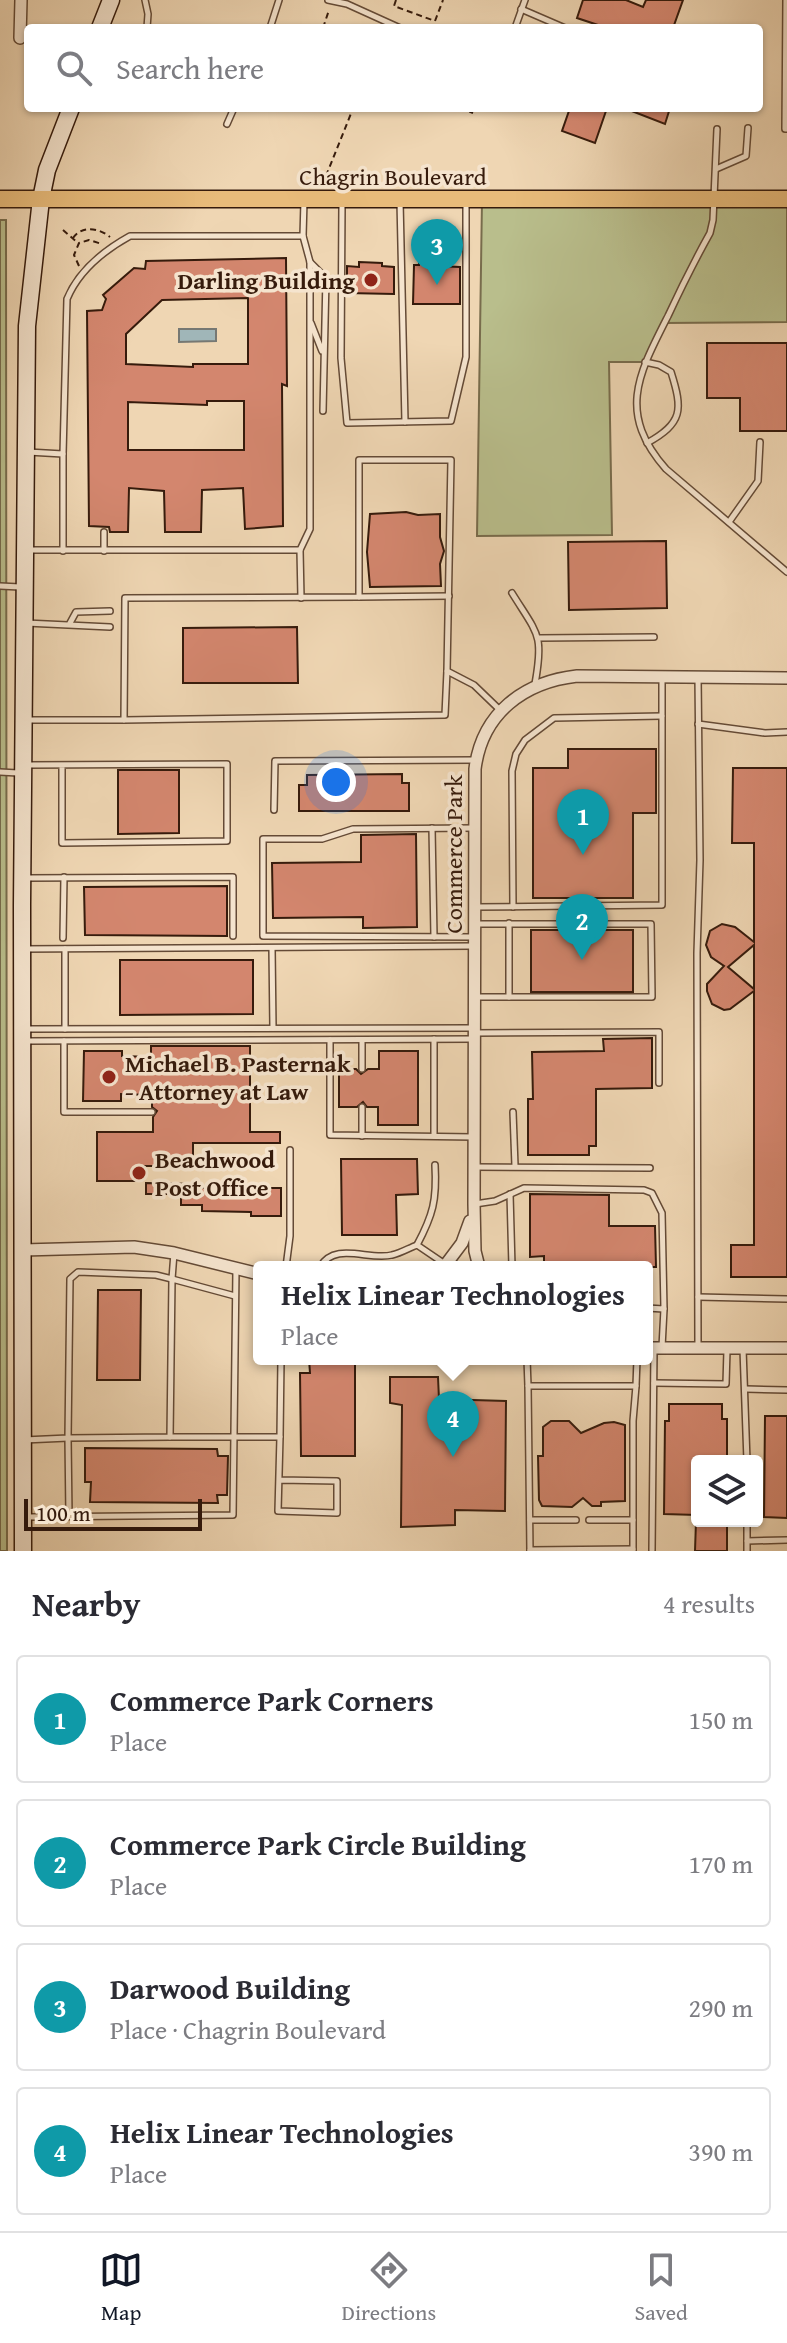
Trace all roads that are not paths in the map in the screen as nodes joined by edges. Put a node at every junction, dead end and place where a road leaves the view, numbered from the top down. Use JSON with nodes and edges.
{"nodes":[{"id":1,"x":21,"y":0,"type":"edge"},
{"id":2,"x":111,"y":0,"type":"edge"},
{"id":3,"x":145,"y":0,"type":"edge"},
{"id":4,"x":279,"y":0,"type":"edge"},
{"id":5,"x":331,"y":0,"type":"edge"},
{"id":6,"x":525,"y":0,"type":"edge"},
{"id":7,"x":786,"y":0,"type":"edge"},
{"id":8,"x":521,"y":9,"type":"junction"},
{"id":9,"x":102,"y":24,"type":"edge"},
{"id":10,"x":147,"y":24,"type":"edge"},
{"id":11,"x":271,"y":24,"type":"edge"},
{"id":12,"x":392,"y":24,"type":"edge"},
{"id":13,"x":516,"y":24,"type":"edge"},
{"id":14,"x":556,"y":24,"type":"edge"},
{"id":15,"x":20,"y":38,"type":"dead end"},
{"id":16,"x":69,"y":112,"type":"edge"},
{"id":17,"x":232,"y":112,"type":"edge"},
{"id":18,"x":227,"y":124,"type":"dead end"},
{"id":19,"x":748,"y":128,"type":"dead end"},
{"id":20,"x":717,"y":129,"type":"dead end"},
{"id":21,"x":787,"y":129,"type":"edge"},
{"id":22,"x":716,"y":169,"type":"junction"},
{"id":23,"x":0,"y":199,"type":"edge"},
{"id":24,"x":41,"y":199,"type":"junction"},
{"id":25,"x":713,"y":199,"type":"junction"},
{"id":26,"x":787,"y":199,"type":"edge"},
{"id":27,"x":304,"y":200,"type":"junction"},
{"id":28,"x":342,"y":200,"type":"junction"},
{"id":29,"x":400,"y":200,"type":"junction"},
{"id":30,"x":466,"y":200,"type":"junction"},
{"id":31,"x":303,"y":236,"type":"junction"},
{"id":32,"x":310,"y":262,"type":"junction"},
{"id":33,"x":310,"y":320,"type":"junction"},
{"id":34,"x":323,"y":352,"type":"junction"},
{"id":35,"x":645,"y":362,"type":"junction"},
{"id":36,"x":323,"y":411,"type":"dead end"},
{"id":37,"x":405,"y":422,"type":"junction"},
{"id":38,"x":760,"y":442,"type":"dead end"},
{"id":39,"x":646,"y":443,"type":"junction"},
{"id":40,"x":27,"y":452,"type":"junction"},
{"id":41,"x":63,"y":454,"type":"junction"},
{"id":42,"x":729,"y":522,"type":"junction"},
{"id":43,"x":104,"y":532,"type":"dead end"},
{"id":44,"x":25,"y":550,"type":"junction"},
{"id":45,"x":300,"y":550,"type":"junction"},
{"id":46,"x":63,"y":551,"type":"junction"},
{"id":47,"x":104,"y":551,"type":"junction"},
{"id":48,"x":787,"y":572,"type":"edge"},
{"id":49,"x":0,"y":586,"type":"edge"},
{"id":50,"x":25,"y":587,"type":"junction"},
{"id":51,"x":512,"y":593,"type":"dead end"},
{"id":52,"x":449,"y":596,"type":"junction"},
{"id":53,"x":359,"y":597,"type":"junction"},
{"id":54,"x":301,"y":598,"type":"junction"},
{"id":55,"x":110,"y":611,"type":"dead end"},
{"id":56,"x":25,"y":623,"type":"junction"},
{"id":57,"x":70,"y":623,"type":"junction"},
{"id":58,"x":110,"y":627,"type":"dead end"},
{"id":59,"x":654,"y":637,"type":"dead end"},
{"id":60,"x":539,"y":638,"type":"junction"},
{"id":61,"x":447,"y":671,"type":"junction"},
{"id":62,"x":662,"y":677,"type":"junction"},
{"id":63,"x":698,"y":677,"type":"junction"},
{"id":64,"x":787,"y":678,"type":"edge"},
{"id":65,"x":535,"y":685,"type":"junction"},
{"id":66,"x":501,"y":711,"type":"junction"},
{"id":67,"x":662,"y":716,"type":"junction"},
{"id":68,"x":24,"y":720,"type":"junction"},
{"id":69,"x":124,"y":720,"type":"junction"},
{"id":70,"x":698,"y":724,"type":"junction"},
{"id":71,"x":787,"y":732,"type":"edge"},
{"id":72,"x":476,"y":760,"type":"junction"},
{"id":73,"x":62,"y":765,"type":"junction"},
{"id":74,"x":23,"y":770,"type":"junction"},
{"id":75,"x":0,"y":772,"type":"edge"},
{"id":76,"x":274,"y":810,"type":"dead end"},
{"id":77,"x":432,"y":828,"type":"junction"},
{"id":78,"x":475,"y":828,"type":"junction"},
{"id":79,"x":64,"y":877,"type":"junction"},
{"id":80,"x":22,"y":878,"type":"junction"},
{"id":81,"x":475,"y":907,"type":"junction"},
{"id":82,"x":513,"y":907,"type":"junction"},
{"id":83,"x":509,"y":923,"type":"junction"},
{"id":84,"x":474,"y":924,"type":"junction"},
{"id":85,"x":233,"y":936,"type":"dead end"},
{"id":86,"x":434,"y":937,"type":"junction"},
{"id":87,"x":63,"y":938,"type":"dead end"},
{"id":88,"x":474,"y":942,"type":"junction"},
{"id":89,"x":272,"y":948,"type":"junction"},
{"id":90,"x":22,"y":949,"type":"junction"},
{"id":91,"x":65,"y":949,"type":"junction"},
{"id":92,"x":474,"y":997,"type":"junction"},
{"id":93,"x":509,"y":997,"type":"junction"},
{"id":94,"x":273,"y":1028,"type":"junction"},
{"id":95,"x":65,"y":1029,"type":"junction"},
{"id":96,"x":474,"y":1033,"type":"junction"},
{"id":97,"x":22,"y":1035,"type":"junction"},
{"id":98,"x":434,"y":1039,"type":"junction"},
{"id":99,"x":330,"y":1040,"type":"junction"},
{"id":100,"x":362,"y":1040,"type":"junction"},
{"id":101,"x":64,"y":1041,"type":"junction"},
{"id":102,"x":362,"y":1069,"type":"dead end"},
{"id":103,"x":659,"y":1083,"type":"dead end"},
{"id":104,"x":362,"y":1107,"type":"dead end"},
{"id":105,"x":152,"y":1112,"type":"dead end"},
{"id":106,"x":513,"y":1112,"type":"dead end"},
{"id":107,"x":362,"y":1136,"type":"junction"},
{"id":108,"x":434,"y":1136,"type":"junction"},
{"id":109,"x":474,"y":1137,"type":"junction"},
{"id":110,"x":290,"y":1150,"type":"dead end"},
{"id":111,"x":435,"y":1165,"type":"dead end"},
{"id":112,"x":515,"y":1166,"type":"junction"},
{"id":113,"x":474,"y":1167,"type":"junction"},
{"id":114,"x":650,"y":1168,"type":"dead end"},
{"id":115,"x":510,"y":1194,"type":"junction"},
{"id":116,"x":474,"y":1204,"type":"junction"},
{"id":117,"x":417,"y":1245,"type":"junction"},
{"id":118,"x":23,"y":1250,"type":"junction"},
{"id":119,"x":174,"y":1253,"type":"junction"},
{"id":120,"x":287,"y":1261,"type":"edge"},
{"id":121,"x":323,"y":1261,"type":"edge"},
{"id":122,"x":438,"y":1261,"type":"edge"},
{"id":123,"x":449,"y":1261,"type":"edge"},
{"id":124,"x":478,"y":1261,"type":"edge"},
{"id":125,"x":512,"y":1261,"type":"edge"},
{"id":126,"x":236,"y":1269,"type":"junction"},
{"id":127,"x":253,"y":1273,"type":"edge"},
{"id":128,"x":172,"y":1279,"type":"junction"},
{"id":129,"x":235,"y":1296,"type":"junction"},
{"id":130,"x":698,"y":1297,"type":"junction"},
{"id":131,"x":787,"y":1299,"type":"edge"},
{"id":132,"x":653,"y":1308,"type":"edge"},
{"id":133,"x":664,"y":1309,"type":"junction"},
{"id":134,"x":655,"y":1348,"type":"edge"},
{"id":135,"x":698,"y":1348,"type":"junction"},
{"id":136,"x":727,"y":1348,"type":"junction"},
{"id":137,"x":743,"y":1348,"type":"junction"},
{"id":138,"x":787,"y":1348,"type":"edge"},
{"id":139,"x":281,"y":1365,"type":"edge"},
{"id":140,"x":527,"y":1365,"type":"edge"},
{"id":141,"x":637,"y":1365,"type":"edge"},
{"id":142,"x":654,"y":1383,"type":"junction"},
{"id":143,"x":528,"y":1386,"type":"junction"},
{"id":144,"x":636,"y":1386,"type":"junction"},
{"id":145,"x":746,"y":1389,"type":"junction"},
{"id":146,"x":787,"y":1390,"type":"edge"},
{"id":147,"x":235,"y":1436,"type":"junction"},
{"id":148,"x":170,"y":1437,"type":"junction"},
{"id":149,"x":280,"y":1437,"type":"junction"},
{"id":150,"x":68,"y":1438,"type":"junction"},
{"id":151,"x":23,"y":1440,"type":"junction"},
{"id":152,"x":747,"y":1455,"type":"edge"},
{"id":153,"x":279,"y":1480,"type":"junction"},
{"id":154,"x":69,"y":1516,"type":"junction"},
{"id":155,"x":23,"y":1517,"type":"junction"},
{"id":156,"x":530,"y":1520,"type":"junction"},
{"id":157,"x":576,"y":1520,"type":"dead end"},
{"id":158,"x":589,"y":1520,"type":"dead end"},
{"id":159,"x":633,"y":1520,"type":"junction"},
{"id":160,"x":747,"y":1527,"type":"edge"},
{"id":161,"x":787,"y":1540,"type":"edge"},
{"id":162,"x":747,"y":1541,"type":"junction"},
{"id":163,"x":530,"y":1550,"type":"edge"},
{"id":164,"x":633,"y":1550,"type":"edge"},
{"id":165,"x":652,"y":1550,"type":"edge"},
{"id":166,"x":23,"y":1551,"type":"edge"},
{"id":167,"x":747,"y":1551,"type":"edge"}],
"edges":[{"from":1,"to":15,"type":"street"},
{"from":2,"to":9,"type":"main road"},
{"from":3,"to":10,"type":"lane"},
{"from":4,"to":11,"type":"lane"},
{"from":5,"to":12,"type":"lane"},
{"from":6,"to":8,"type":"lane"},
{"from":7,"to":21,"type":"lane"},
{"from":8,"to":13,"type":"lane"},
{"from":8,"to":14,"type":"lane"},
{"from":16,"to":24,"type":"main road"},
{"from":17,"to":18,"type":"lane"},
{"from":19,"to":22,"type":"lane"},
{"from":20,"to":22,"type":"lane"},
{"from":22,"to":25,"type":"lane"},
{"from":23,"to":24,"type":"main road","name":"Chagrin Boulevard"},
{"from":24,"to":27,"type":"main road","name":"Chagrin Boulevard"},
{"from":24,"to":40,"type":"main road"},
{"from":25,"to":26,"type":"main road","name":"Chagrin Boulevard"},
{"from":25,"to":30,"type":"main road","name":"Chagrin Boulevard"},
{"from":25,"to":35,"type":"lane"},
{"from":27,"to":28,"type":"main road","name":"Chagrin Boulevard"},
{"from":27,"to":31,"type":"lane"},
{"from":28,"to":29,"type":"main road","name":"Chagrin Boulevard"},
{"from":28,"to":37,"type":"lane"},
{"from":29,"to":30,"type":"main road","name":"Chagrin Boulevard"},
{"from":29,"to":37,"type":"lane"},
{"from":30,"to":37,"type":"lane"},
{"from":31,"to":32,"type":"lane"},
{"from":31,"to":41,"type":"lane"},
{"from":32,"to":33,"type":"lane"},
{"from":32,"to":34,"type":"lane"},
{"from":33,"to":34,"type":"lane"},
{"from":33,"to":45,"type":"lane"},
{"from":34,"to":36,"type":"lane"},
{"from":35,"to":39,"type":"lane"},
{"from":35,"to":39,"type":"lane"},
{"from":38,"to":42,"type":"lane"},
{"from":39,"to":42,"type":"lane"},
{"from":40,"to":41,"type":"lane"},
{"from":40,"to":44,"type":"main road"},
{"from":41,"to":46,"type":"lane"},
{"from":42,"to":48,"type":"lane"},
{"from":43,"to":47,"type":"lane"},
{"from":44,"to":46,"type":"lane"},
{"from":44,"to":50,"type":"main road"},
{"from":45,"to":47,"type":"lane"},
{"from":45,"to":54,"type":"lane"},
{"from":46,"to":47,"type":"lane"},
{"from":49,"to":50,"type":"lane"},
{"from":50,"to":56,"type":"main road"},
{"from":51,"to":60,"type":"lane"},
{"from":52,"to":53,"type":"lane"},
{"from":52,"to":53,"type":"lane"},
{"from":52,"to":61,"type":"lane"},
{"from":53,"to":54,"type":"lane"},
{"from":54,"to":69,"type":"lane"},
{"from":55,"to":57,"type":"lane"},
{"from":56,"to":57,"type":"lane"},
{"from":56,"to":68,"type":"main road"},
{"from":57,"to":58,"type":"lane"},
{"from":59,"to":60,"type":"lane"},
{"from":60,"to":65,"type":"lane"},
{"from":61,"to":66,"type":"lane"},
{"from":61,"to":69,"type":"lane"},
{"from":62,"to":63,"type":"street","name":"Commerce Park"},
{"from":62,"to":65,"type":"street","name":"Commerce Park"},
{"from":62,"to":67,"type":"lane"},
{"from":63,"to":64,"type":"street","name":"Commerce Park"},
{"from":63,"to":70,"type":"lane"},
{"from":65,"to":66,"type":"street","name":"Commerce Park"},
{"from":66,"to":72,"type":"street","name":"Commerce Park"},
{"from":67,"to":82,"type":"lane"},
{"from":67,"to":82,"type":"lane"},
{"from":68,"to":69,"type":"lane"},
{"from":68,"to":74,"type":"main road"},
{"from":70,"to":71,"type":"lane"},
{"from":70,"to":130,"type":"lane"},
{"from":72,"to":76,"type":"lane"},
{"from":72,"to":78,"type":"street","name":"Commerce Park"},
{"from":73,"to":73,"type":"lane"},
{"from":73,"to":74,"type":"lane"},
{"from":74,"to":75,"type":"lane"},
{"from":74,"to":80,"type":"main road"},
{"from":77,"to":78,"type":"lane"},
{"from":77,"to":86,"type":"lane"},
{"from":77,"to":86,"type":"lane"},
{"from":78,"to":81,"type":"street","name":"Commerce Park"},
{"from":79,"to":80,"type":"lane"},
{"from":79,"to":85,"type":"lane"},
{"from":79,"to":87,"type":"lane"},
{"from":80,"to":90,"type":"main road"},
{"from":81,"to":82,"type":"lane"},
{"from":81,"to":84,"type":"street","name":"Commerce Park"},
{"from":83,"to":84,"type":"lane"},
{"from":83,"to":93,"type":"lane"},
{"from":83,"to":93,"type":"lane"},
{"from":84,"to":88,"type":"street","name":"Commerce Park"},
{"from":86,"to":88,"type":"lane"},
{"from":88,"to":89,"type":"lane"},
{"from":88,"to":92,"type":"street","name":"Commerce Park"},
{"from":89,"to":91,"type":"lane"},
{"from":89,"to":94,"type":"lane"},
{"from":90,"to":91,"type":"lane"},
{"from":90,"to":97,"type":"main road"},
{"from":91,"to":95,"type":"lane"},
{"from":92,"to":93,"type":"lane"},
{"from":92,"to":96,"type":"street","name":"Commerce Park"},
{"from":94,"to":95,"type":"lane"},
{"from":94,"to":96,"type":"lane"},
{"from":95,"to":97,"type":"lane"},
{"from":96,"to":98,"type":"lane"},
{"from":96,"to":103,"type":"lane"},
{"from":96,"to":109,"type":"street","name":"Commerce Park"},
{"from":97,"to":101,"type":"lane"},
{"from":97,"to":118,"type":"main road"},
{"from":98,"to":100,"type":"lane"},
{"from":98,"to":108,"type":"lane"},
{"from":99,"to":100,"type":"lane"},
{"from":99,"to":101,"type":"lane"},
{"from":99,"to":107,"type":"lane"},
{"from":100,"to":102,"type":"lane"},
{"from":101,"to":105,"type":"lane"},
{"from":104,"to":107,"type":"lane"},
{"from":106,"to":112,"type":"lane"},
{"from":107,"to":108,"type":"lane"},
{"from":108,"to":109,"type":"lane"},
{"from":109,"to":113,"type":"street","name":"Commerce Park"},
{"from":110,"to":120,"type":"lane"},
{"from":111,"to":117,"type":"lane"},
{"from":112,"to":113,"type":"lane"},
{"from":112,"to":114,"type":"lane"},
{"from":113,"to":116,"type":"street","name":"Commerce Park"},
{"from":115,"to":116,"type":"lane"},
{"from":115,"to":125,"type":"lane"},
{"from":115,"to":133,"type":"lane"},
{"from":116,"to":123,"type":"street","name":"Commerce Park"},
{"from":116,"to":124,"type":"street","name":"Commerce Park"},
{"from":117,"to":121,"type":"lane"},
{"from":117,"to":122,"type":"lane"},
{"from":118,"to":119,"type":"street"},
{"from":118,"to":151,"type":"main road"},
{"from":119,"to":126,"type":"street"},
{"from":119,"to":128,"type":"lane"},
{"from":126,"to":127,"type":"street"},
{"from":126,"to":129,"type":"lane"},
{"from":128,"to":129,"type":"lane"},
{"from":128,"to":148,"type":"lane"},
{"from":128,"to":150,"type":"lane"},
{"from":129,"to":147,"type":"lane"},
{"from":130,"to":131,"type":"lane"},
{"from":130,"to":135,"type":"lane"},
{"from":132,"to":133,"type":"lane"},
{"from":133,"to":134,"type":"lane"},
{"from":134,"to":135,"type":"street"},
{"from":134,"to":142,"type":"lane"},
{"from":135,"to":136,"type":"street"},
{"from":136,"to":137,"type":"street"},
{"from":136,"to":142,"type":"lane"},
{"from":137,"to":138,"type":"street"},
{"from":137,"to":145,"type":"lane"},
{"from":139,"to":149,"type":"lane"},
{"from":140,"to":143,"type":"lane"},
{"from":141,"to":144,"type":"lane"},
{"from":142,"to":165,"type":"lane"},
{"from":143,"to":144,"type":"lane"},
{"from":143,"to":156,"type":"lane"},
{"from":144,"to":159,"type":"lane"},
{"from":145,"to":146,"type":"lane"},
{"from":145,"to":152,"type":"lane"},
{"from":147,"to":148,"type":"lane"},
{"from":147,"to":149,"type":"lane"},
{"from":147,"to":154,"type":"lane"},
{"from":148,"to":150,"type":"lane"},
{"from":149,"to":153,"type":"lane"},
{"from":150,"to":151,"type":"lane"},
{"from":150,"to":154,"type":"lane"},
{"from":151,"to":155,"type":"main road"},
{"from":153,"to":153,"type":"lane"},
{"from":154,"to":155,"type":"lane"},
{"from":155,"to":166,"type":"main road"},
{"from":156,"to":157,"type":"lane"},
{"from":156,"to":163,"type":"lane"},
{"from":158,"to":159,"type":"lane"},
{"from":159,"to":164,"type":"lane"},
{"from":160,"to":162,"type":"lane"},
{"from":161,"to":162,"type":"lane"},
{"from":162,"to":167,"type":"lane"},
{"from":163,"to":164,"type":"lane"}]}
